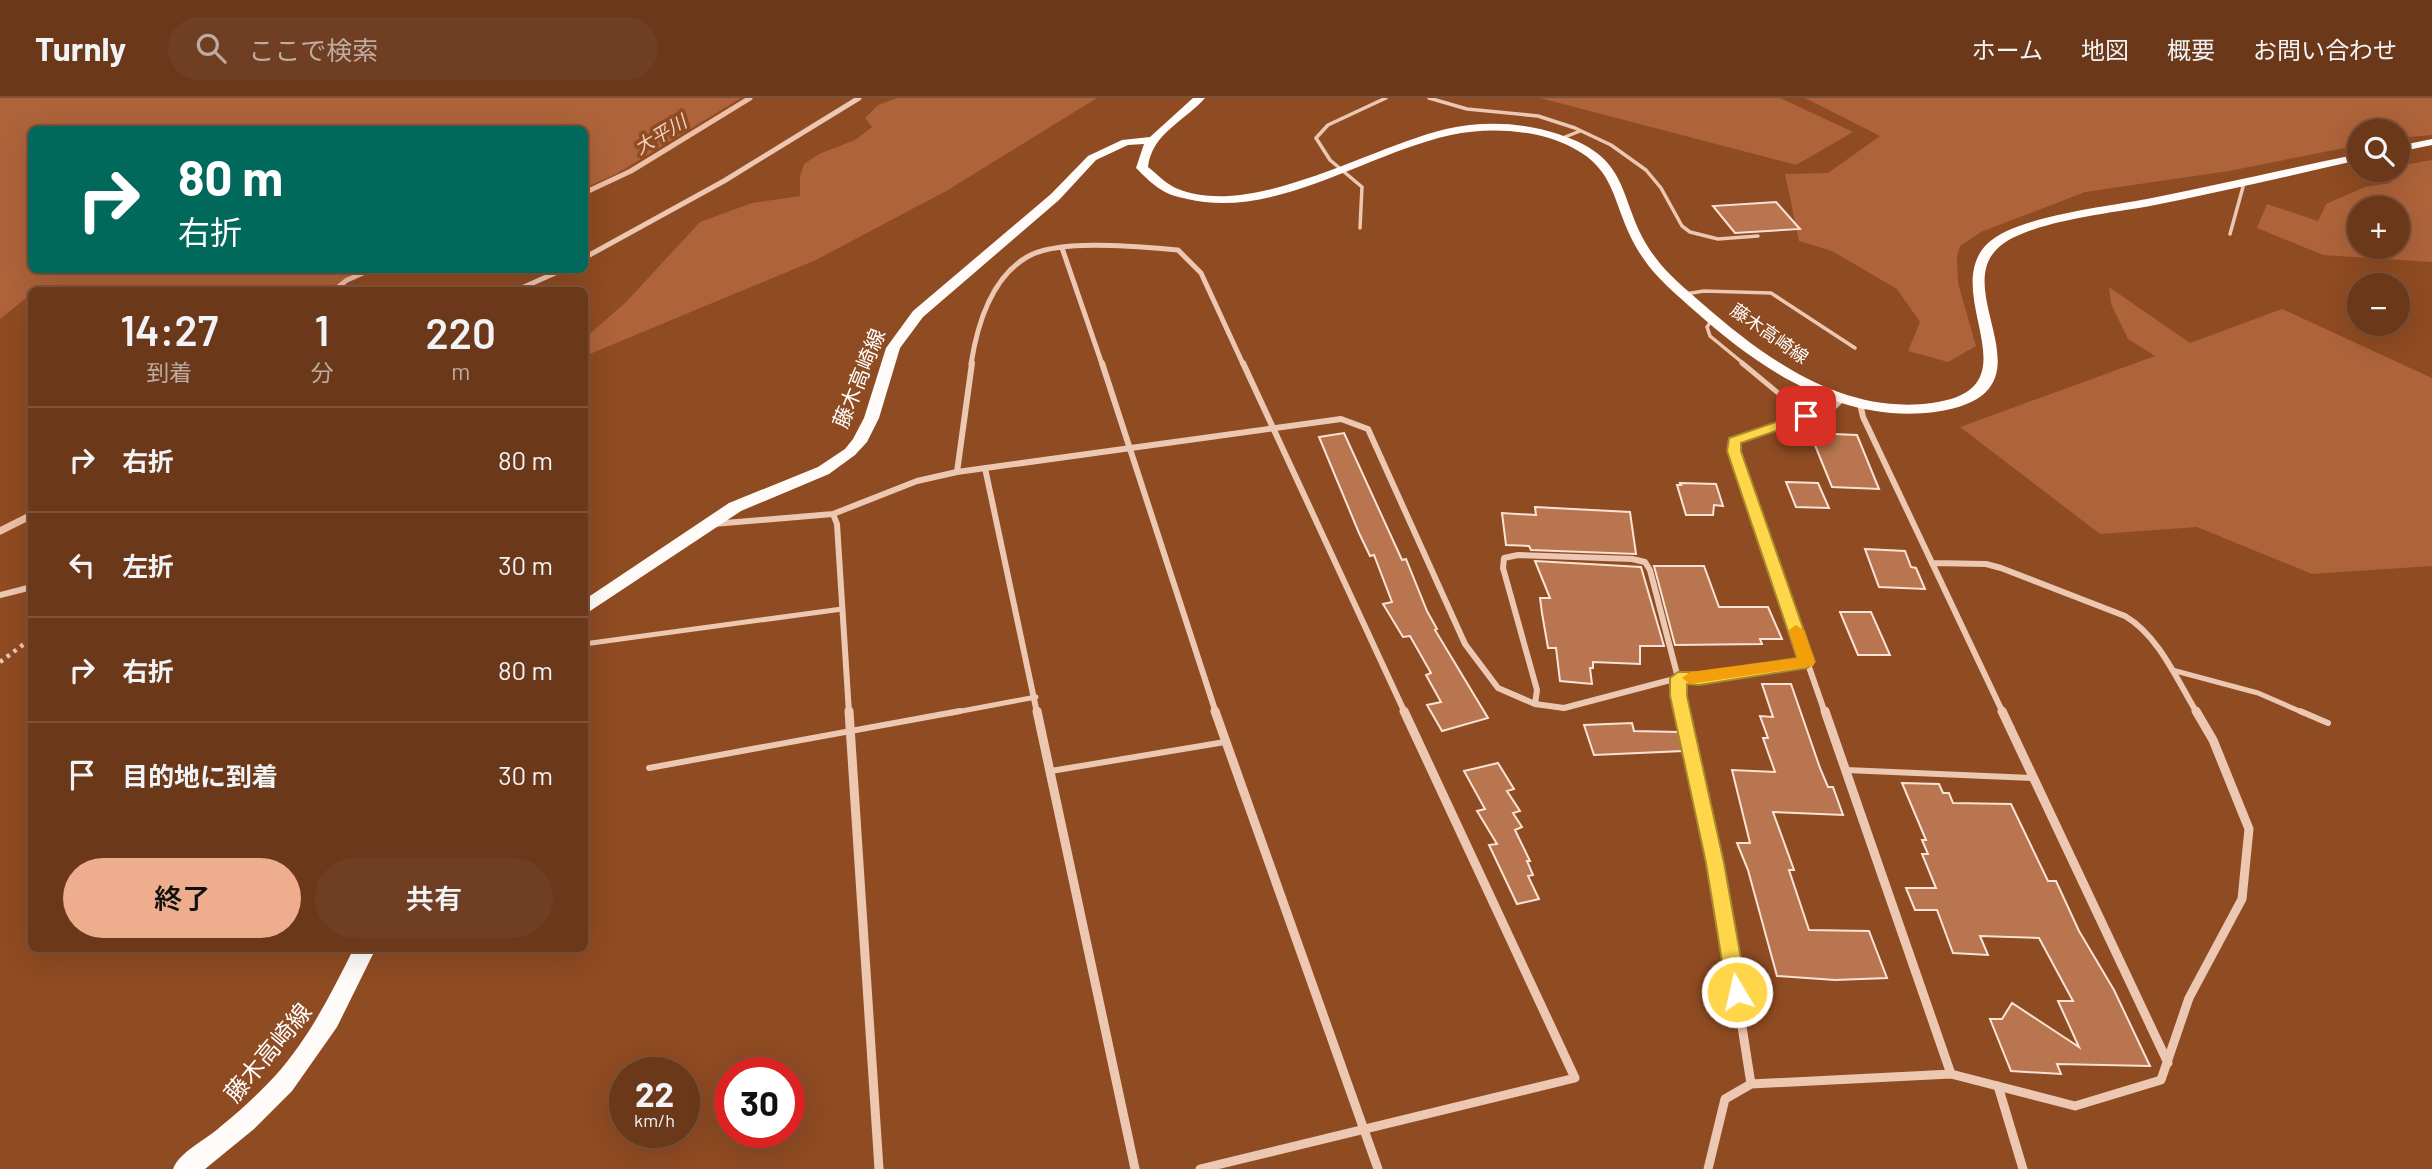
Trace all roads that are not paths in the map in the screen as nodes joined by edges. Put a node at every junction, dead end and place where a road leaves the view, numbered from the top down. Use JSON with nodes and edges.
{"nodes":[{"id":1,"x":859,"y":98,"type":"edge"},
{"id":2,"x":1200,"y":98,"type":"edge"},
{"id":3,"x":1387,"y":98,"type":"edge"},
{"id":4,"x":1429,"y":98,"type":"edge"},
{"id":5,"x":1580,"y":131,"type":"junction"},
{"id":6,"x":1560,"y":138,"type":"junction"},
{"id":7,"x":1153,"y":140,"type":"junction"},
{"id":8,"x":2432,"y":142,"type":"edge"},
{"id":9,"x":2410,"y":147,"type":"edge"},
{"id":10,"x":2347,"y":160,"type":"edge"},
{"id":11,"x":1341,"y":168,"type":"junction"},
{"id":12,"x":2238,"y":183,"type":"junction"},
{"id":13,"x":1360,"y":228,"type":"dead end"},
{"id":14,"x":2230,"y":234,"type":"dead end"},
{"id":15,"x":1758,"y":236,"type":"dead end"},
{"id":16,"x":1062,"y":248,"type":"junction"},
{"id":17,"x":588,"y":256,"type":"edge"},
{"id":18,"x":555,"y":273,"type":"edge"},
{"id":19,"x":524,"y":287,"type":"edge"},
{"id":20,"x":1685,"y":295,"type":"junction"},
{"id":21,"x":1712,"y":320,"type":"junction"},
{"id":22,"x":1856,"y":348,"type":"dead end"},
{"id":23,"x":1842,"y":399,"type":"junction"},
{"id":24,"x":1860,"y":403,"type":"junction"},
{"id":25,"x":1806,"y":416,"type":"junction"},
{"id":26,"x":1271,"y":430,"type":"junction"},
{"id":27,"x":1131,"y":448,"type":"junction"},
{"id":28,"x":985,"y":468,"type":"junction"},
{"id":29,"x":957,"y":472,"type":"junction"},
{"id":30,"x":833,"y":514,"type":"junction"},
{"id":31,"x":712,"y":524,"type":"junction"},
{"id":32,"x":1932,"y":563,"type":"junction"},
{"id":33,"x":28,"y":588,"type":"edge"},
{"id":34,"x":0,"y":595,"type":"edge"},
{"id":35,"x":588,"y":607,"type":"edge"},
{"id":36,"x":842,"y":609,"type":"junction"},
{"id":37,"x":588,"y":643,"type":"edge"},
{"id":38,"x":1807,"y":662,"type":"junction"},
{"id":39,"x":2172,"y":670,"type":"junction"},
{"id":40,"x":1678,"y":678,"type":"junction"},
{"id":41,"x":1036,"y":697,"type":"junction"},
{"id":42,"x":1535,"y":704,"type":"junction"},
{"id":43,"x":2328,"y":723,"type":"dead end"},
{"id":44,"x":852,"y":733,"type":"junction"},
{"id":45,"x":1225,"y":742,"type":"junction"},
{"id":46,"x":649,"y":768,"type":"dead end"},
{"id":47,"x":1846,"y":770,"type":"junction"},
{"id":48,"x":1051,"y":771,"type":"junction"},
{"id":49,"x":2032,"y":778,"type":"junction"},
{"id":50,"x":363,"y":952,"type":"edge"},
{"id":51,"x":2168,"y":1063,"type":"junction"},
{"id":52,"x":1951,"y":1074,"type":"junction"},
{"id":53,"x":1751,"y":1084,"type":"junction"},
{"id":54,"x":1998,"y":1086,"type":"junction"},
{"id":55,"x":1364,"y":1128,"type":"junction"},
{"id":56,"x":185,"y":1169,"type":"edge"},
{"id":57,"x":879,"y":1169,"type":"edge"},
{"id":58,"x":1135,"y":1169,"type":"edge"},
{"id":59,"x":1200,"y":1169,"type":"edge"},
{"id":60,"x":1377,"y":1169,"type":"edge"},
{"id":61,"x":1708,"y":1169,"type":"edge"},
{"id":62,"x":2022,"y":1169,"type":"edge"}],
"edges":[{"from":1,"to":17,"type":"street"},
{"from":2,"to":7,"type":"main road"},
{"from":3,"to":11,"type":"lane"},
{"from":4,"to":5,"type":"lane"},
{"from":5,"to":6,"type":"lane"},
{"from":5,"to":15,"type":"lane"},
{"from":6,"to":11,"type":"main road","name":"藤木高崎線"},
{"from":6,"to":20,"type":"main road","name":"藤木高崎線"},
{"from":7,"to":11,"type":"main road","name":"藤木高崎線"},
{"from":7,"to":31,"type":"main road","name":"藤木高崎線"},
{"from":8,"to":9,"type":"main road"},
{"from":10,"to":12,"type":"main road","name":"藤木高崎線"},
{"from":11,"to":13,"type":"lane"},
{"from":12,"to":14,"type":"lane"},
{"from":12,"to":24,"type":"main road","name":"藤木高崎線"},
{"from":16,"to":26,"type":"street"},
{"from":16,"to":27,"type":"street"},
{"from":16,"to":29,"type":"street"},
{"from":18,"to":19,"type":"street"},
{"from":20,"to":21,"type":"main road","name":"藤木高崎線"},
{"from":20,"to":22,"type":"lane"},
{"from":21,"to":23,"type":"main road","name":"藤木高崎線"},
{"from":21,"to":25,"type":"lane"},
{"from":23,"to":24,"type":"main road","name":"藤木高崎線"},
{"from":23,"to":25,"type":"street"},
{"from":24,"to":32,"type":"street"},
{"from":25,"to":38,"type":"street"},
{"from":26,"to":27,"type":"street"},
{"from":26,"to":42,"type":"street"},
{"from":26,"to":55,"type":"street"},
{"from":27,"to":28,"type":"street"},
{"from":27,"to":45,"type":"street"},
{"from":28,"to":29,"type":"street"},
{"from":28,"to":41,"type":"street"},
{"from":29,"to":30,"type":"street"},
{"from":30,"to":31,"type":"street"},
{"from":30,"to":36,"type":"street"},
{"from":31,"to":35,"type":"main road","name":"藤木高崎線"},
{"from":32,"to":39,"type":"street"},
{"from":32,"to":49,"type":"street"},
{"from":33,"to":34,"type":"street"},
{"from":36,"to":37,"type":"lane"},
{"from":36,"to":44,"type":"street"},
{"from":38,"to":40,"type":"street"},
{"from":38,"to":47,"type":"street"},
{"from":39,"to":43,"type":"lane"},
{"from":39,"to":51,"type":"street"},
{"from":40,"to":42,"type":"street"},
{"from":40,"to":42,"type":"street"},
{"from":40,"to":53,"type":"street"},
{"from":41,"to":44,"type":"lane"},
{"from":41,"to":48,"type":"street"},
{"from":44,"to":46,"type":"lane"},
{"from":44,"to":57,"type":"street"},
{"from":45,"to":48,"type":"lane"},
{"from":45,"to":55,"type":"street"},
{"from":47,"to":49,"type":"lane"},
{"from":47,"to":52,"type":"street"},
{"from":48,"to":58,"type":"street"},
{"from":49,"to":51,"type":"street"},
{"from":50,"to":56,"type":"main road","name":"藤木高崎線"},
{"from":51,"to":54,"type":"street"},
{"from":52,"to":53,"type":"street"},
{"from":52,"to":54,"type":"street"},
{"from":53,"to":61,"type":"street"},
{"from":54,"to":62,"type":"street"},
{"from":55,"to":59,"type":"street"},
{"from":55,"to":60,"type":"street"}]}
